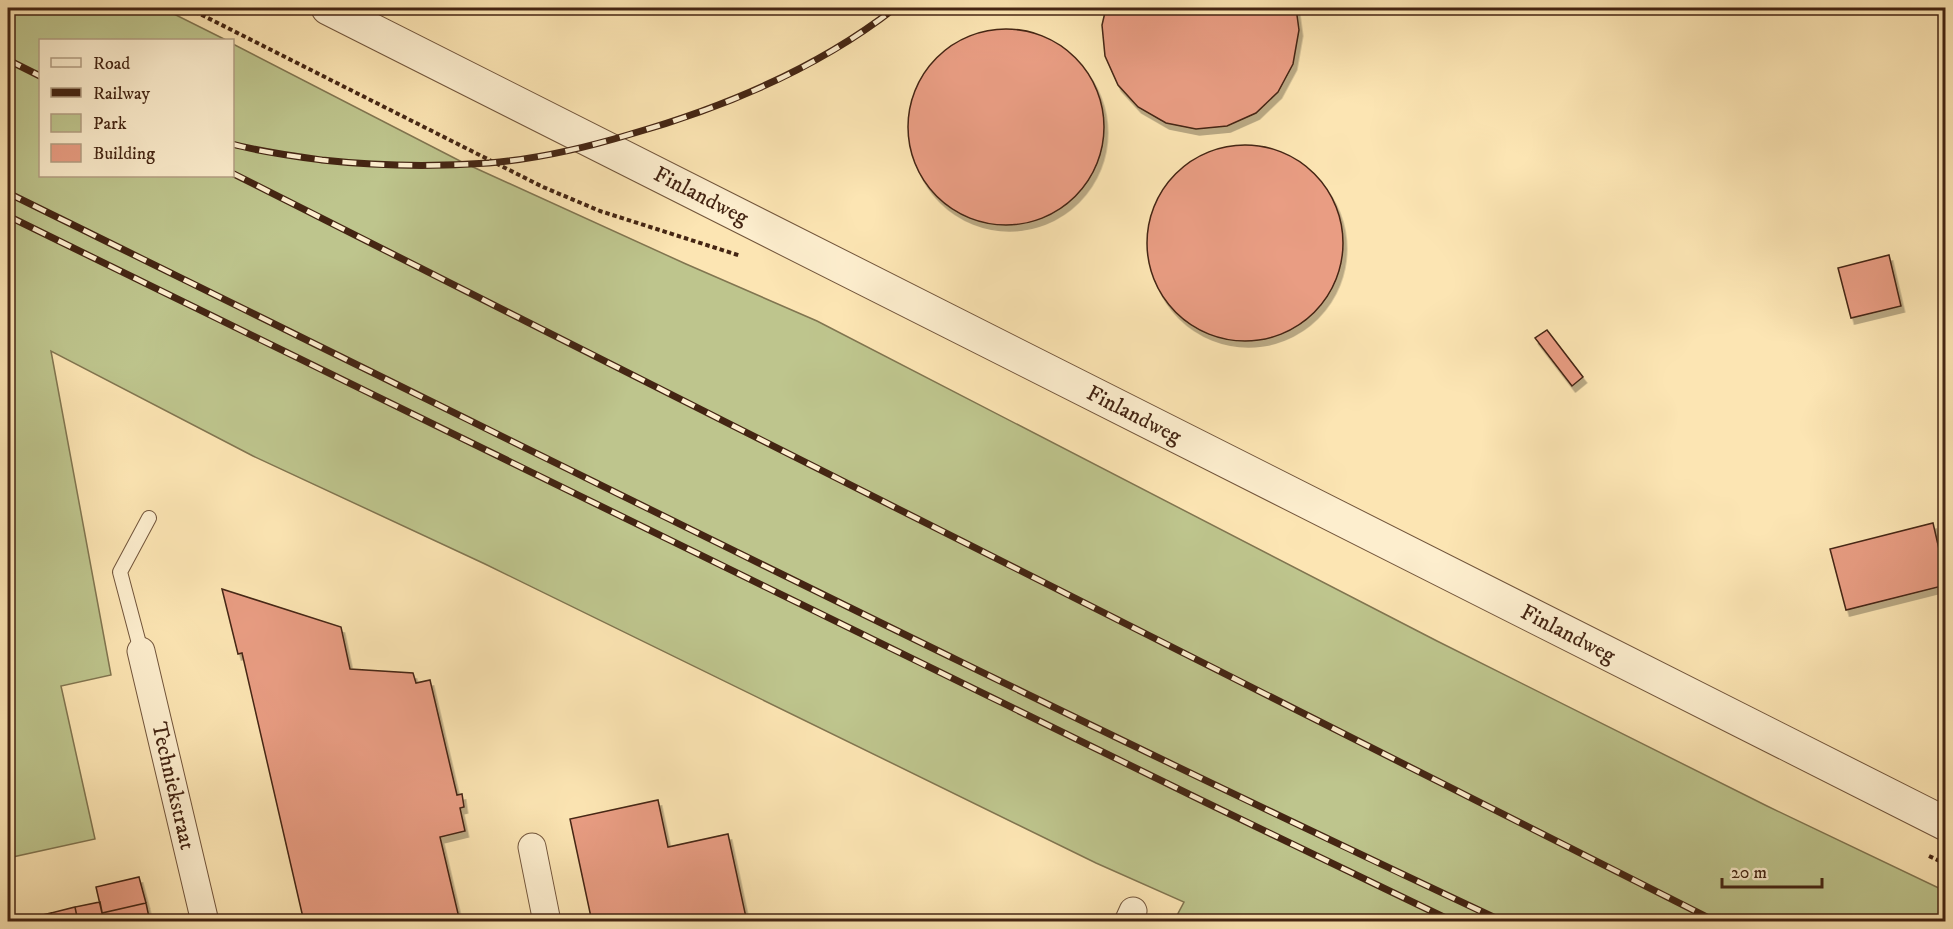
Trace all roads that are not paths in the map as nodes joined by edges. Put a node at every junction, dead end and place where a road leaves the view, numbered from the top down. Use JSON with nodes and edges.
{"nodes":[{"id":1,"x":328,"y":8,"type":"edge"},
{"id":2,"x":149,"y":518,"type":"dead end"},
{"id":3,"x":141,"y":651,"type":"joint"},
{"id":4,"x":1944,"y":820,"type":"edge"},
{"id":5,"x":532,"y":847,"type":"dead end"},
{"id":6,"x":205,"y":921,"type":"edge"},
{"id":7,"x":547,"y":921,"type":"edge"}],
"edges":[{"from":1,"to":4,"type":"street","name":"Finlandweg"},
{"from":2,"to":3,"type":"lane"},
{"from":3,"to":6,"type":"street","name":"Techniekstraat"},
{"from":5,"to":7,"type":"street"}]}
